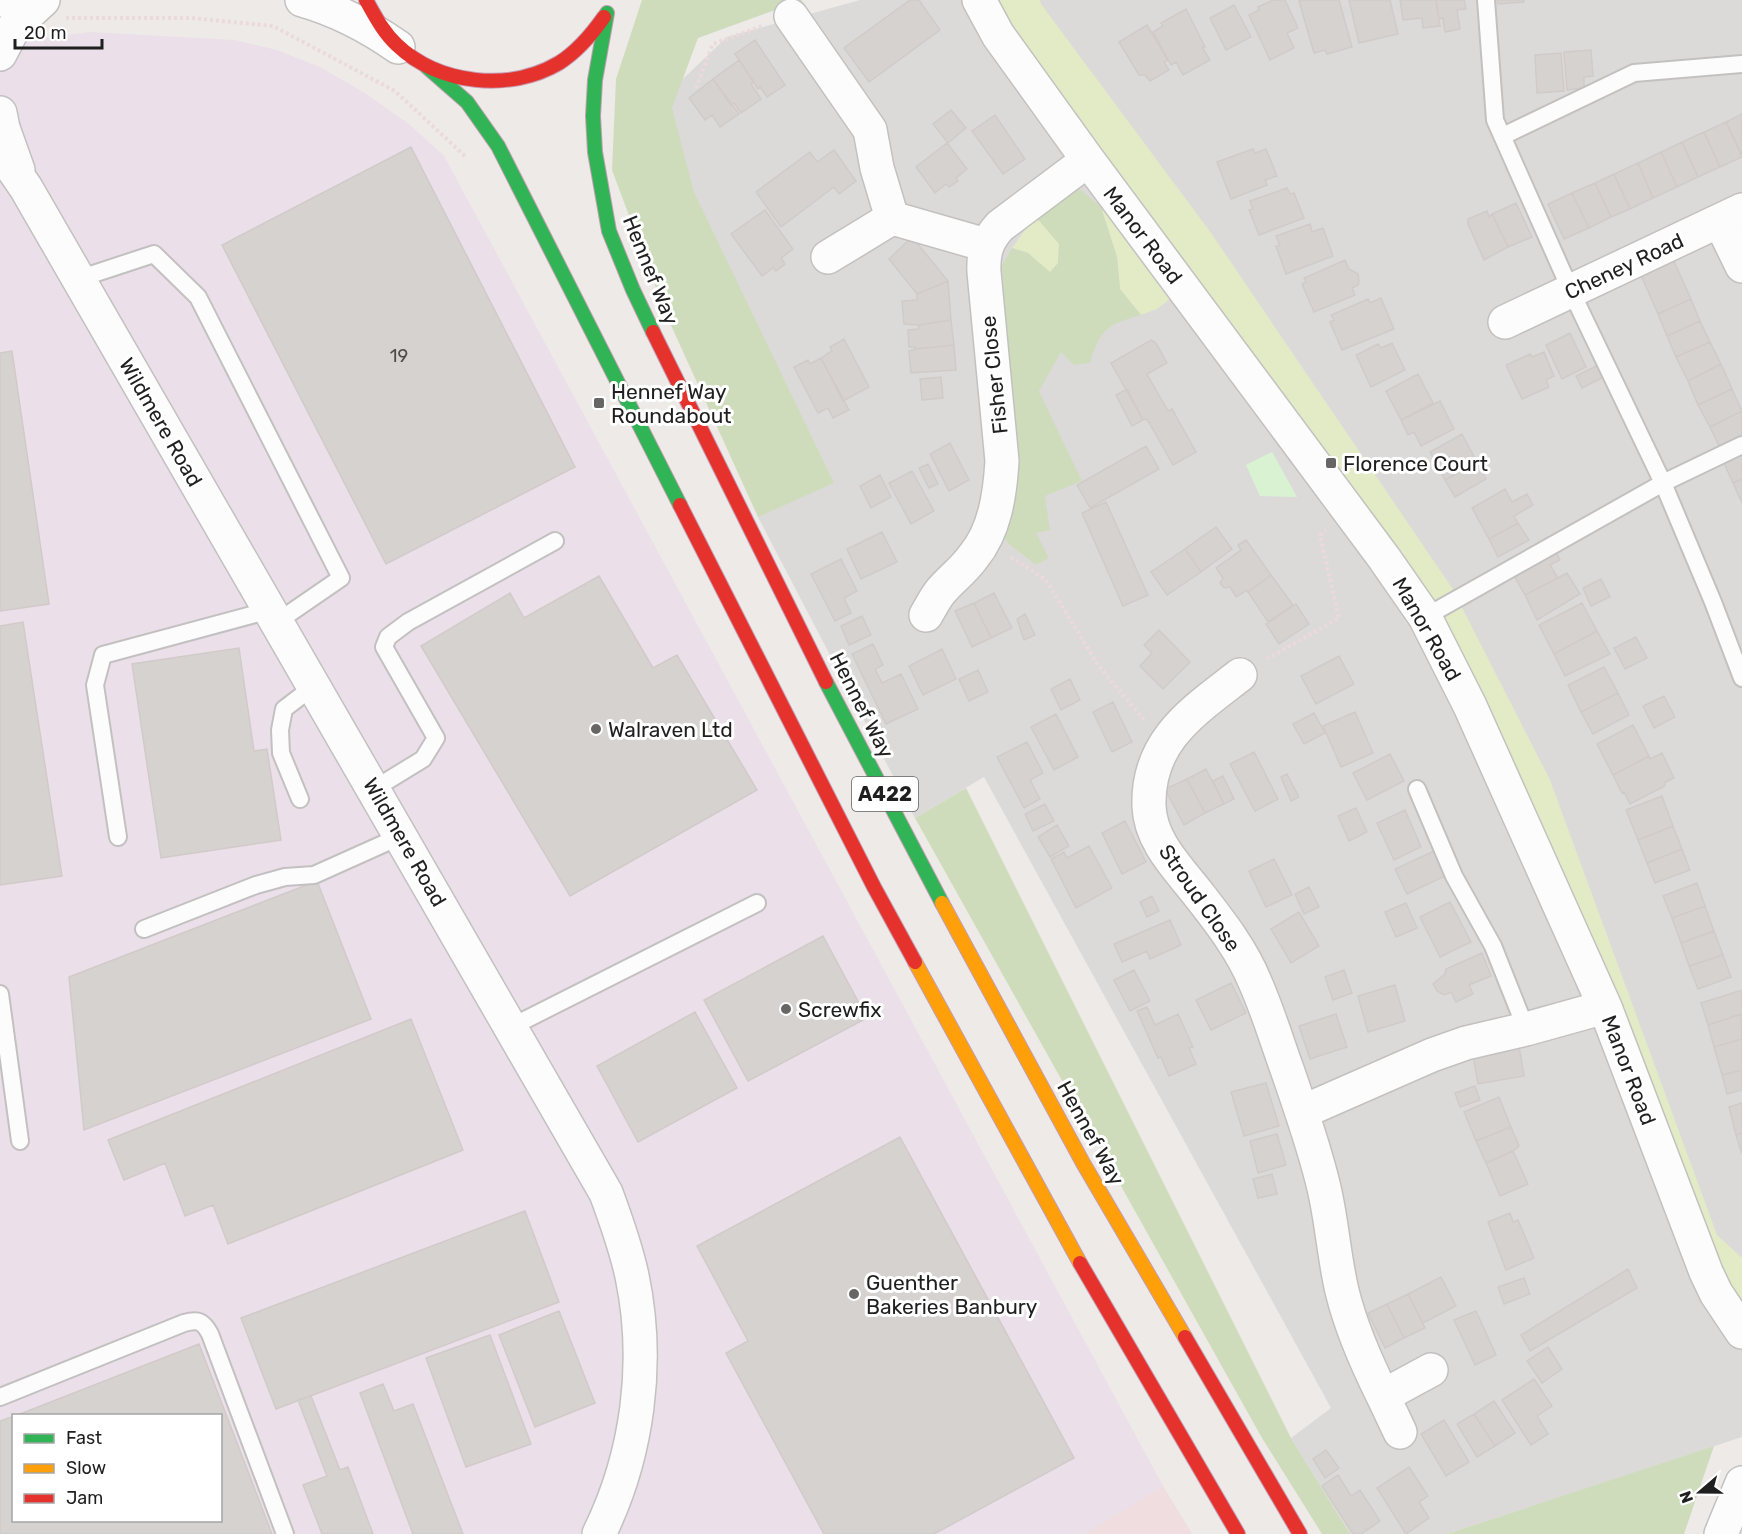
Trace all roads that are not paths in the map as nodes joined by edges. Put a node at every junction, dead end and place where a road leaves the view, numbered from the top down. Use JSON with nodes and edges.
{"nodes":[{"id":1,"x":302,"y":0,"type":"edge"},
{"id":2,"x":366,"y":0,"type":"edge"},
{"id":3,"x":979,"y":0,"type":"edge"},
{"id":4,"x":1486,"y":0,"type":"edge"},
{"id":5,"x":610,"y":6,"type":"edge"},
{"id":6,"x":51,"y":12,"type":"edge"},
{"id":7,"x":791,"y":16,"type":"road end"},
{"id":8,"x":400,"y":48,"type":"junction"},
{"id":9,"x":0,"y":54,"type":"edge"},
{"id":10,"x":1742,"y":64,"type":"edge"},
{"id":11,"x":427,"y":67,"type":"junction"},
{"id":12,"x":0,"y":113,"type":"edge"},
{"id":13,"x":1503,"y":136,"type":"junction"},
{"id":14,"x":0,"y":150,"type":"edge"},
{"id":15,"x":1088,"y":160,"type":"junction"},
{"id":16,"x":26,"y":188,"type":"junction"},
{"id":17,"x":1731,"y":216,"type":"edge"},
{"id":18,"x":892,"y":218,"type":"junction"},
{"id":19,"x":986,"y":245,"type":"junction"},
{"id":20,"x":828,"y":257,"type":"dead end"},
{"id":21,"x":1742,"y":266,"type":"edge"},
{"id":22,"x":78,"y":279,"type":"junction"},
{"id":23,"x":1571,"y":291,"type":"junction"},
{"id":24,"x":1505,"y":322,"type":"dead end"},
{"id":25,"x":1742,"y":445,"type":"edge"},
{"id":26,"x":1663,"y":483,"type":"junction"},
{"id":27,"x":555,"y":541,"type":"dead end"},
{"id":28,"x":926,"y":615,"type":"dead end"},
{"id":29,"x":273,"y":616,"type":"junction"},
{"id":30,"x":1425,"y":617,"type":"junction"},
{"id":31,"x":1240,"y":675,"type":"road end"},
{"id":32,"x":1742,"y":678,"type":"edge"},
{"id":33,"x":314,"y":686,"type":"junction"},
{"id":34,"x":374,"y":789,"type":"junction"},
{"id":35,"x":1417,"y":789,"type":"dead end"},
{"id":36,"x":300,"y":799,"type":"dead end"},
{"id":37,"x":401,"y":836,"type":"junction"},
{"id":38,"x":118,"y":837,"type":"dead end"},
{"id":39,"x":757,"y":903,"type":"dead end"},
{"id":40,"x":144,"y":929,"type":"dead end"},
{"id":41,"x":0,"y":994,"type":"edge"},
{"id":42,"x":1605,"y":1007,"type":"junction"},
{"id":43,"x":511,"y":1027,"type":"junction"},
{"id":44,"x":1526,"y":1029,"type":"junction"},
{"id":45,"x":1302,"y":1113,"type":"junction"},
{"id":46,"x":20,"y":1141,"type":"dead end"},
{"id":47,"x":1742,"y":1332,"type":"edge"},
{"id":48,"x":1431,"y":1370,"type":"dead end"},
{"id":49,"x":1383,"y":1396,"type":"junction"},
{"id":50,"x":0,"y":1397,"type":"edge"},
{"id":51,"x":1400,"y":1432,"type":"dead end"},
{"id":52,"x":1742,"y":1483,"type":"edge"},
{"id":53,"x":285,"y":1534,"type":"edge"},
{"id":54,"x":599,"y":1534,"type":"edge"},
{"id":55,"x":1238,"y":1534,"type":"edge"},
{"id":56,"x":1300,"y":1534,"type":"edge"},
{"id":57,"x":1721,"y":1534,"type":"edge"}],
"edges":[{"from":1,"to":8,"type":"street"},
{"from":2,"to":8,"type":"highway"},
{"from":3,"to":15,"type":"street","name":"Manor Road"},
{"from":4,"to":13,"type":"lane"},
{"from":5,"to":11,"type":"highway"},
{"from":5,"to":56,"type":"highway","name":"Hennef Way","number":"A422"},
{"from":6,"to":9,"type":"street"},
{"from":7,"to":18,"type":"street"},
{"from":8,"to":11,"type":"highway"},
{"from":10,"to":13,"type":"lane"},
{"from":11,"to":55,"type":"highway","number":"A422"},
{"from":12,"to":16,"type":"street","name":"Wildmere Road"},
{"from":13,"to":23,"type":"lane"},
{"from":14,"to":16,"type":"street","name":"Wildmere Road"},
{"from":15,"to":19,"type":"street"},
{"from":15,"to":30,"type":"street","name":"Manor Road"},
{"from":16,"to":22,"type":"street","name":"Wildmere Road"},
{"from":17,"to":21,"type":"street"},
{"from":17,"to":23,"type":"street","name":"Cheney Road"},
{"from":18,"to":19,"type":"street"},
{"from":18,"to":20,"type":"street"},
{"from":19,"to":28,"type":"street","name":"Fisher Close"},
{"from":22,"to":29,"type":"street","name":"Wildmere Road"},
{"from":22,"to":29,"type":"lane"},
{"from":23,"to":24,"type":"street","name":"Cheney Road"},
{"from":23,"to":26,"type":"lane"},
{"from":25,"to":26,"type":"lane"},
{"from":26,"to":30,"type":"lane"},
{"from":26,"to":32,"type":"lane"},
{"from":27,"to":34,"type":"lane"},
{"from":29,"to":33,"type":"street","name":"Wildmere Road"},
{"from":29,"to":38,"type":"lane"},
{"from":30,"to":42,"type":"street","name":"Manor Road"},
{"from":31,"to":45,"type":"street","name":"Stroud Close"},
{"from":33,"to":34,"type":"street","name":"Wildmere Road"},
{"from":33,"to":36,"type":"lane"},
{"from":34,"to":37,"type":"street","name":"Wildmere Road"},
{"from":35,"to":44,"type":"lane"},
{"from":37,"to":40,"type":"lane"},
{"from":37,"to":43,"type":"street","name":"Wildmere Road"},
{"from":39,"to":43,"type":"lane"},
{"from":41,"to":46,"type":"lane"},
{"from":42,"to":44,"type":"street"},
{"from":42,"to":47,"type":"street","name":"Manor Road"},
{"from":43,"to":54,"type":"street","name":"Wildmere Road"},
{"from":44,"to":45,"type":"street"},
{"from":45,"to":49,"type":"street","name":"Stroud Close"},
{"from":48,"to":49,"type":"street"},
{"from":49,"to":51,"type":"street","name":"Stroud Close"},
{"from":50,"to":53,"type":"lane"},
{"from":52,"to":57,"type":"street"}]}
